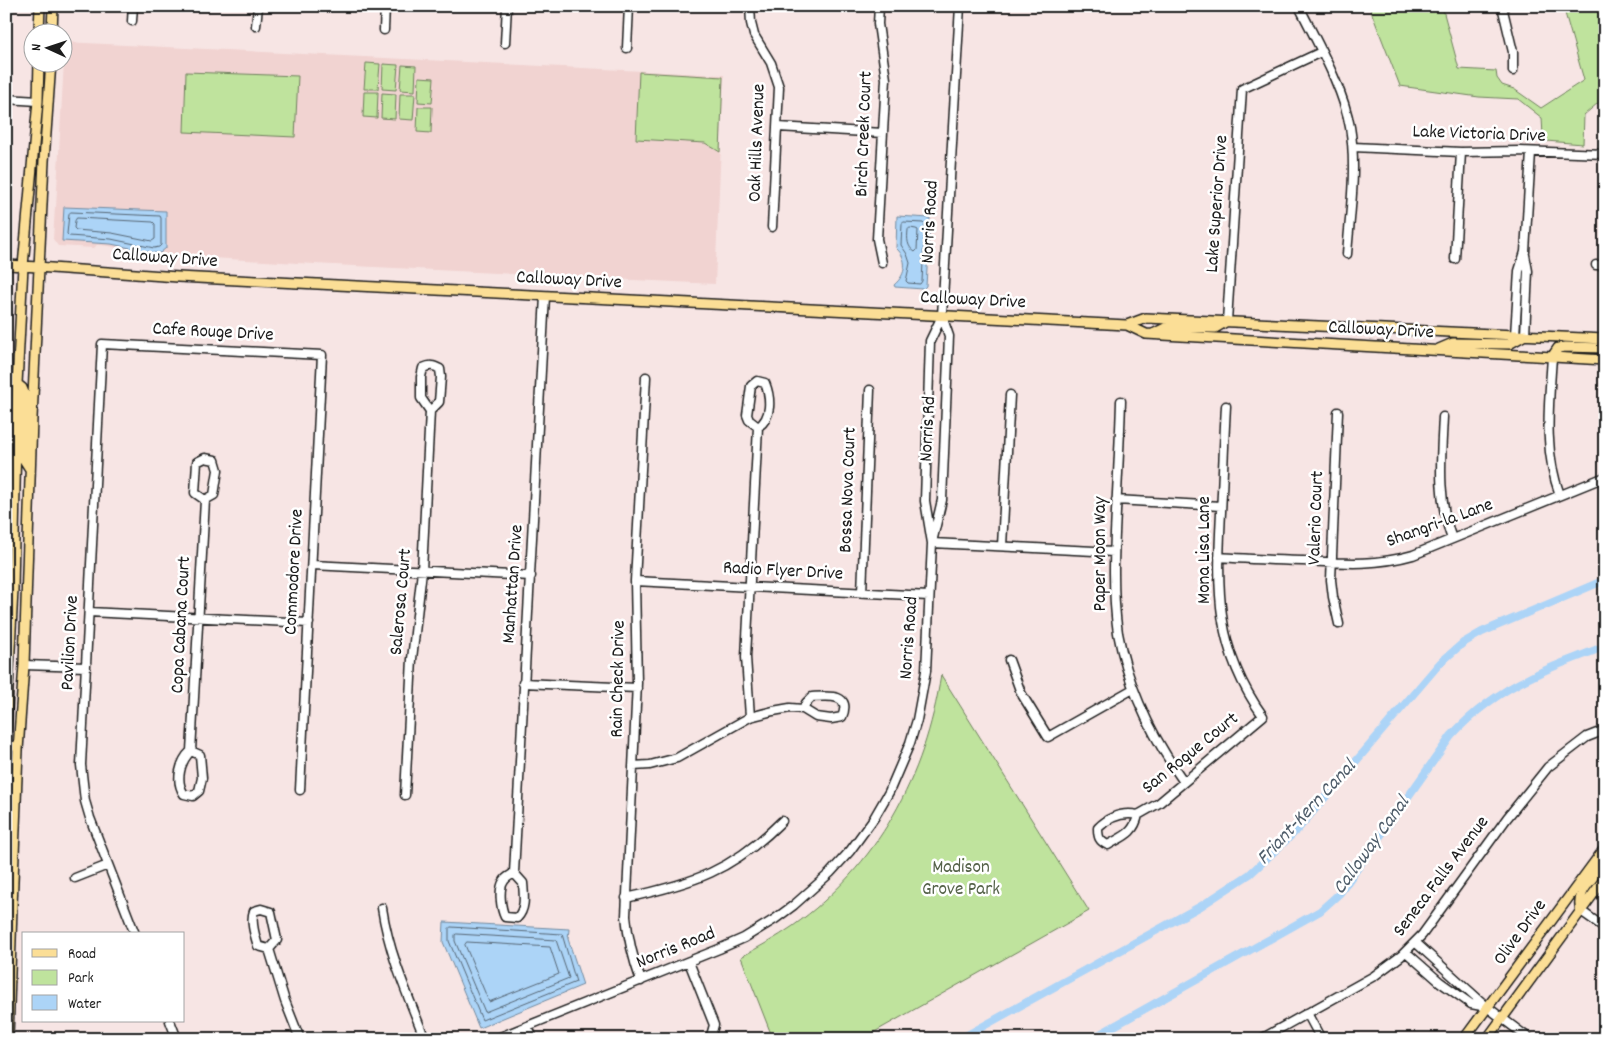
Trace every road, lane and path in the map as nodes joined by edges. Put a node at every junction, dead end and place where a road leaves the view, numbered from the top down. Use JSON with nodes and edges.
{"nodes":[{"id":1,"x":40,"y":6,"type":"edge"},
{"id":2,"x":54,"y":6,"type":"edge"},
{"id":3,"x":133,"y":6,"type":"edge"},
{"id":4,"x":258,"y":6,"type":"edge"},
{"id":5,"x":385,"y":6,"type":"edge"},
{"id":6,"x":507,"y":6,"type":"edge"},
{"id":7,"x":629,"y":6,"type":"edge"},
{"id":8,"x":750,"y":6,"type":"edge"},
{"id":9,"x":880,"y":6,"type":"edge"},
{"id":10,"x":960,"y":6,"type":"edge"},
{"id":11,"x":1299,"y":6,"type":"edge"},
{"id":12,"x":1502,"y":6,"type":"edge"},
{"id":13,"x":132,"y":21,"type":"dead end"},
{"id":14,"x":40,"y":22,"type":"edge"},
{"id":15,"x":53,"y":22,"type":"edge"},
{"id":16,"x":256,"y":26,"type":"dead end"},
{"id":17,"x":384,"y":30,"type":"dead end"},
{"id":18,"x":505,"y":43,"type":"dead end"},
{"id":19,"x":627,"y":48,"type":"dead end"},
{"id":20,"x":1321,"y":52,"type":"junction"},
{"id":21,"x":1513,"y":71,"type":"dead end"},
{"id":22,"x":39,"y":72,"type":"edge"},
{"id":23,"x":49,"y":72,"type":"edge"},
{"id":24,"x":6,"y":100,"type":"edge"},
{"id":25,"x":38,"y":101,"type":"junction"},
{"id":26,"x":778,"y":127,"type":"junction"},
{"id":27,"x":883,"y":133,"type":"junction"},
{"id":28,"x":1353,"y":147,"type":"junction"},
{"id":29,"x":1461,"y":152,"type":"junction"},
{"id":30,"x":1531,"y":152,"type":"junction"},
{"id":31,"x":1605,"y":154,"type":"edge"},
{"id":32,"x":772,"y":227,"type":"dead end"},
{"id":33,"x":1525,"y":252,"type":"junction"},
{"id":34,"x":1347,"y":254,"type":"dead end"},
{"id":35,"x":1455,"y":259,"type":"dead end"},
{"id":36,"x":882,"y":263,"type":"dead end"},
{"id":37,"x":7,"y":265,"type":"edge"},
{"id":38,"x":1596,"y":265,"type":"dead end"},
{"id":39,"x":23,"y":266,"type":"junction"},
{"id":40,"x":1605,"y":266,"type":"edge"},
{"id":41,"x":40,"y":267,"type":"junction"},
{"id":42,"x":545,"y":296,"type":"junction"},
{"id":43,"x":942,"y":316,"type":"junction"},
{"id":44,"x":1227,"y":321,"type":"junction"},
{"id":45,"x":1127,"y":325,"type":"junction"},
{"id":46,"x":1152,"y":334,"type":"junction"},
{"id":47,"x":1515,"y":335,"type":"junction"},
{"id":48,"x":1525,"y":335,"type":"junction"},
{"id":49,"x":1605,"y":339,"type":"edge"},
{"id":50,"x":102,"y":344,"type":"joint"},
{"id":51,"x":1605,"y":348,"type":"edge"},
{"id":52,"x":1437,"y":350,"type":"junction"},
{"id":53,"x":322,"y":355,"type":"joint"},
{"id":54,"x":1552,"y":357,"type":"junction"},
{"id":55,"x":1605,"y":360,"type":"edge"},
{"id":56,"x":646,"y":377,"type":"dead end"},
{"id":57,"x":17,"y":384,"type":"junction"},
{"id":58,"x":870,"y":390,"type":"dead end"},
{"id":59,"x":1010,"y":395,"type":"dead end"},
{"id":60,"x":1121,"y":401,"type":"dead end"},
{"id":61,"x":1226,"y":406,"type":"dead end"},
{"id":62,"x":430,"y":411,"type":"junction"},
{"id":63,"x":1338,"y":412,"type":"dead end"},
{"id":64,"x":1443,"y":417,"type":"dead end"},
{"id":65,"x":758,"y":427,"type":"junction"},
{"id":66,"x":30,"y":469,"type":"junction"},
{"id":67,"x":1605,"y":477,"type":"edge"},
{"id":68,"x":1560,"y":496,"type":"junction"},
{"id":69,"x":205,"y":500,"type":"junction"},
{"id":70,"x":1116,"y":500,"type":"junction"},
{"id":71,"x":1221,"y":506,"type":"junction"},
{"id":72,"x":1452,"y":539,"type":"junction"},
{"id":73,"x":932,"y":543,"type":"junction"},
{"id":74,"x":1002,"y":546,"type":"junction"},
{"id":75,"x":1114,"y":552,"type":"junction"},
{"id":76,"x":1219,"y":557,"type":"junction"},
{"id":77,"x":1331,"y":563,"type":"junction"},
{"id":78,"x":312,"y":565,"type":"junction"},
{"id":79,"x":422,"y":570,"type":"junction"},
{"id":80,"x":531,"y":576,"type":"junction"},
{"id":81,"x":636,"y":581,"type":"junction"},
{"id":82,"x":749,"y":587,"type":"junction"},
{"id":83,"x":13,"y":590,"type":"junction"},
{"id":84,"x":862,"y":593,"type":"junction"},
{"id":85,"x":930,"y":596,"type":"junction"},
{"id":86,"x":89,"y":612,"type":"junction"},
{"id":87,"x":199,"y":618,"type":"junction"},
{"id":88,"x":309,"y":624,"type":"junction"},
{"id":89,"x":1339,"y":624,"type":"dead end"},
{"id":90,"x":1009,"y":660,"type":"dead end"},
{"id":91,"x":24,"y":665,"type":"junction"},
{"id":92,"x":86,"y":667,"type":"junction"},
{"id":93,"x":523,"y":682,"type":"junction"},
{"id":94,"x":637,"y":688,"type":"junction"},
{"id":95,"x":1133,"y":689,"type":"junction"},
{"id":96,"x":803,"y":709,"type":"junction"},
{"id":97,"x":1263,"y":716,"type":"joint"},
{"id":98,"x":750,"y":717,"type":"junction"},
{"id":99,"x":6,"y":729,"type":"edge"},
{"id":100,"x":1605,"y":730,"type":"edge"},
{"id":101,"x":6,"y":746,"type":"edge"},
{"id":102,"x":18,"y":746,"type":"junction"},
{"id":103,"x":191,"y":751,"type":"junction"},
{"id":104,"x":633,"y":766,"type":"junction"},
{"id":105,"x":1184,"y":782,"type":"junction"},
{"id":106,"x":300,"y":790,"type":"dead end"},
{"id":107,"x":406,"y":796,"type":"dead end"},
{"id":108,"x":1138,"y":816,"type":"junction"},
{"id":109,"x":782,"y":821,"type":"dead end"},
{"id":110,"x":1605,"y":848,"type":"edge"},
{"id":111,"x":1605,"y":853,"type":"edge"},
{"id":112,"x":108,"y":865,"type":"junction"},
{"id":113,"x":514,"y":874,"type":"junction"},
{"id":114,"x":75,"y":878,"type":"dead end"},
{"id":115,"x":1605,"y":878,"type":"edge"},
{"id":116,"x":626,"y":898,"type":"junction"},
{"id":117,"x":382,"y":908,"type":"dead end"},
{"id":118,"x":1581,"y":911,"type":"junction"},
{"id":119,"x":1605,"y":928,"type":"edge"},
{"id":120,"x":134,"y":932,"type":"edge"},
{"id":121,"x":1415,"y":942,"type":"junction"},
{"id":122,"x":269,"y":949,"type":"junction"},
{"id":123,"x":1406,"y":952,"type":"junction"},
{"id":124,"x":689,"y":962,"type":"junction"},
{"id":125,"x":641,"y":981,"type":"junction"},
{"id":126,"x":1487,"y":1007,"type":"junction"},
{"id":127,"x":1307,"y":1013,"type":"junction"},
{"id":128,"x":1502,"y":1018,"type":"junction"},
{"id":129,"x":170,"y":1022,"type":"edge"},
{"id":130,"x":528,"y":1026,"type":"junction"},
{"id":131,"x":8,"y":1039,"type":"edge"},
{"id":132,"x":177,"y":1039,"type":"edge"},
{"id":133,"x":300,"y":1039,"type":"edge"},
{"id":134,"x":425,"y":1039,"type":"edge"},
{"id":135,"x":495,"y":1039,"type":"edge"},
{"id":136,"x":533,"y":1039,"type":"edge"},
{"id":137,"x":710,"y":1039,"type":"edge"},
{"id":138,"x":1261,"y":1039,"type":"edge"},
{"id":139,"x":1321,"y":1039,"type":"edge"},
{"id":140,"x":1464,"y":1039,"type":"edge"},
{"id":141,"x":1487,"y":1039,"type":"edge"},
{"id":142,"x":1530,"y":1039,"type":"edge"}],
"edges":[{"from":1,"to":14,"type":"main road"},
{"from":2,"to":15,"type":"main road"},
{"from":3,"to":13,"type":"street"},
{"from":4,"to":16,"type":"street"},
{"from":5,"to":17,"type":"street"},
{"from":6,"to":18,"type":"street"},
{"from":7,"to":19,"type":"street"},
{"from":8,"to":26,"type":"street","name":"Oak Hills Avenue"},
{"from":9,"to":27,"type":"street","name":"Birch Creek Court"},
{"from":10,"to":43,"type":"street","name":"Norris Road"},
{"from":11,"to":20,"type":"street"},
{"from":12,"to":21,"type":"street"},
{"from":20,"to":28,"type":"street"},
{"from":20,"to":44,"type":"street","name":"Lake Superior Drive"},
{"from":22,"to":25,"type":"main road"},
{"from":23,"to":41,"type":"main road"},
{"from":24,"to":25,"type":"street"},
{"from":25,"to":39,"type":"main road"},
{"from":26,"to":27,"type":"street"},
{"from":26,"to":32,"type":"street","name":"Oak Hills Avenue"},
{"from":27,"to":36,"type":"street","name":"Birch Creek Court"},
{"from":28,"to":29,"type":"street","name":"Lake Victoria Drive"},
{"from":28,"to":34,"type":"street"},
{"from":29,"to":30,"type":"street","name":"Lake Victoria Drive"},
{"from":29,"to":35,"type":"street"},
{"from":30,"to":31,"type":"street","name":"Lake Victoria Drive"},
{"from":30,"to":33,"type":"street"},
{"from":33,"to":47,"type":"street"},
{"from":33,"to":48,"type":"street"},
{"from":37,"to":39,"type":"main road","name":"Calloway Drive"},
{"from":38,"to":40,"type":"street"},
{"from":39,"to":41,"type":"main road","name":"Calloway Drive"},
{"from":39,"to":57,"type":"main road"},
{"from":41,"to":42,"type":"main road","name":"Calloway Drive"},
{"from":41,"to":66,"type":"main road"},
{"from":42,"to":43,"type":"main road","name":"Calloway Drive"},
{"from":42,"to":80,"type":"street","name":"Manhattan Drive"},
{"from":43,"to":45,"type":"main road","name":"Calloway Drive"},
{"from":43,"to":73,"type":"street","name":"Norris Rd"},
{"from":43,"to":73,"type":"street","name":"Norris Road"},
{"from":44,"to":45,"type":"main road","name":"Calloway Drive"},
{"from":44,"to":46,"type":"main road"},
{"from":44,"to":47,"type":"main road","name":"Calloway Drive"},
{"from":45,"to":46,"type":"main road","name":"Calloway Drive"},
{"from":46,"to":52,"type":"main road","name":"Calloway Drive"},
{"from":47,"to":48,"type":"main road","name":"Calloway Drive"},
{"from":48,"to":49,"type":"main road","name":"Calloway Drive"},
{"from":48,"to":52,"type":"main road"},
{"from":50,"to":53,"type":"street","name":"Cafe Rouge Drive"},
{"from":50,"to":86,"type":"street","name":"Pavilion Drive"},
{"from":51,"to":54,"type":"main road"},
{"from":52,"to":54,"type":"main road","name":"Calloway Drive"},
{"from":53,"to":78,"type":"street","name":"Commodore Drive"},
{"from":54,"to":55,"type":"main road","name":"Calloway Drive"},
{"from":54,"to":68,"type":"street"},
{"from":56,"to":81,"type":"street","name":"Rain Check Drive"},
{"from":57,"to":66,"type":"main road"},
{"from":57,"to":83,"type":"main road"},
{"from":58,"to":84,"type":"street","name":"Bossa Nova Court"},
{"from":59,"to":74,"type":"street"},
{"from":60,"to":70,"type":"street","name":"Paper Moon Way"},
{"from":61,"to":71,"type":"street","name":"Mona Lisa Lane"},
{"from":62,"to":62,"type":"street","name":"Salerosa Court"},
{"from":62,"to":79,"type":"street","name":"Salerosa Court"},
{"from":63,"to":77,"type":"street","name":"Valerio Court"},
{"from":64,"to":72,"type":"street"},
{"from":65,"to":65,"type":"street"},
{"from":65,"to":82,"type":"street"},
{"from":66,"to":91,"type":"main road"},
{"from":67,"to":68,"type":"street","name":"Shangri-la Lane"},
{"from":68,"to":72,"type":"street","name":"Shangri-la Lane"},
{"from":69,"to":69,"type":"street","name":"Copa Cabana Court"},
{"from":69,"to":87,"type":"street","name":"Copa Cabana Court"},
{"from":70,"to":71,"type":"street"},
{"from":70,"to":75,"type":"street","name":"Paper Moon Way"},
{"from":71,"to":76,"type":"street","name":"Mona Lisa Lane"},
{"from":72,"to":77,"type":"street","name":"Shangri-la Lane"},
{"from":73,"to":74,"type":"street"},
{"from":73,"to":85,"type":"street","name":"Norris Road"},
{"from":74,"to":75,"type":"street"},
{"from":75,"to":95,"type":"street","name":"Paper Moon Way"},
{"from":76,"to":77,"type":"street","name":"Shangri-la Lane"},
{"from":76,"to":97,"type":"street","name":"Mona Lisa Lane"},
{"from":77,"to":89,"type":"street","name":"Valerio Court"},
{"from":78,"to":79,"type":"street"},
{"from":78,"to":88,"type":"street","name":"Commodore Drive"},
{"from":79,"to":80,"type":"street"},
{"from":79,"to":107,"type":"street","name":"Salerosa Court"},
{"from":80,"to":93,"type":"street","name":"Manhattan Drive"},
{"from":81,"to":82,"type":"street","name":"Radio Flyer Drive"},
{"from":81,"to":94,"type":"street","name":"Rain Check Drive"},
{"from":82,"to":84,"type":"street","name":"Radio Flyer Drive"},
{"from":82,"to":98,"type":"street"},
{"from":83,"to":91,"type":"main road"},
{"from":83,"to":99,"type":"main road"},
{"from":84,"to":85,"type":"street","name":"Radio Flyer Drive"},
{"from":85,"to":124,"type":"street","name":"Norris Road"},
{"from":86,"to":87,"type":"street"},
{"from":86,"to":92,"type":"street","name":"Pavilion Drive"},
{"from":87,"to":88,"type":"street"},
{"from":87,"to":103,"type":"street","name":"Copa Cabana Court"},
{"from":88,"to":106,"type":"street","name":"Commodore Drive"},
{"from":90,"to":95,"type":"street"},
{"from":91,"to":92,"type":"street"},
{"from":91,"to":102,"type":"main road"},
{"from":92,"to":112,"type":"street","name":"Pavilion Drive"},
{"from":93,"to":94,"type":"street"},
{"from":93,"to":113,"type":"street","name":"Manhattan Drive"},
{"from":94,"to":104,"type":"street","name":"Rain Check Drive"},
{"from":95,"to":105,"type":"street","name":"Paper Moon Way"},
{"from":96,"to":96,"type":"street"},
{"from":96,"to":98,"type":"street"},
{"from":97,"to":105,"type":"street","name":"San Rogue Court"},
{"from":98,"to":104,"type":"street"},
{"from":100,"to":121,"type":"street","name":"Seneca Falls Avenue"},
{"from":101,"to":102,"type":"main road"},
{"from":102,"to":131,"type":"main road"},
{"from":103,"to":103,"type":"street","name":"Copa Cabana Court"},
{"from":104,"to":116,"type":"street","name":"Rain Check Drive"},
{"from":105,"to":108,"type":"street","name":"San Rogue Court"},
{"from":108,"to":108,"type":"street","name":"San Rogue Court"},
{"from":109,"to":116,"type":"street"},
{"from":110,"to":126,"type":"main road","name":"Olive Drive"},
{"from":111,"to":118,"type":"main road"},
{"from":112,"to":114,"type":"street"},
{"from":112,"to":120,"type":"street","name":"Pavilion Drive"},
{"from":113,"to":113,"type":"street","name":"Manhattan Drive"},
{"from":115,"to":118,"type":"main road","name":"Olive Drive"},
{"from":116,"to":125,"type":"street","name":"Rain Check Drive"},
{"from":117,"to":134,"type":"street"},
{"from":118,"to":119,"type":"street"},
{"from":118,"to":128,"type":"main road","name":"Olive Drive"},
{"from":121,"to":123,"type":"street","name":"Seneca Falls Avenue"},
{"from":121,"to":126,"type":"street"},
{"from":122,"to":122,"type":"street"},
{"from":122,"to":133,"type":"street"},
{"from":123,"to":126,"type":"street"},
{"from":123,"to":127,"type":"street","name":"Seneca Falls Avenue"},
{"from":124,"to":125,"type":"street","name":"Norris Road"},
{"from":124,"to":137,"type":"street"},
{"from":125,"to":130,"type":"street","name":"Norris Road"},
{"from":126,"to":128,"type":"street"},
{"from":126,"to":140,"type":"main road","name":"Olive Drive"},
{"from":127,"to":138,"type":"street","name":"Seneca Falls Avenue"},
{"from":127,"to":139,"type":"street"},
{"from":128,"to":141,"type":"main road","name":"Olive Drive"},
{"from":128,"to":142,"type":"street"},
{"from":129,"to":132,"type":"street"},
{"from":130,"to":135,"type":"street","name":"Norris Road"},
{"from":130,"to":136,"type":"street"}]}
